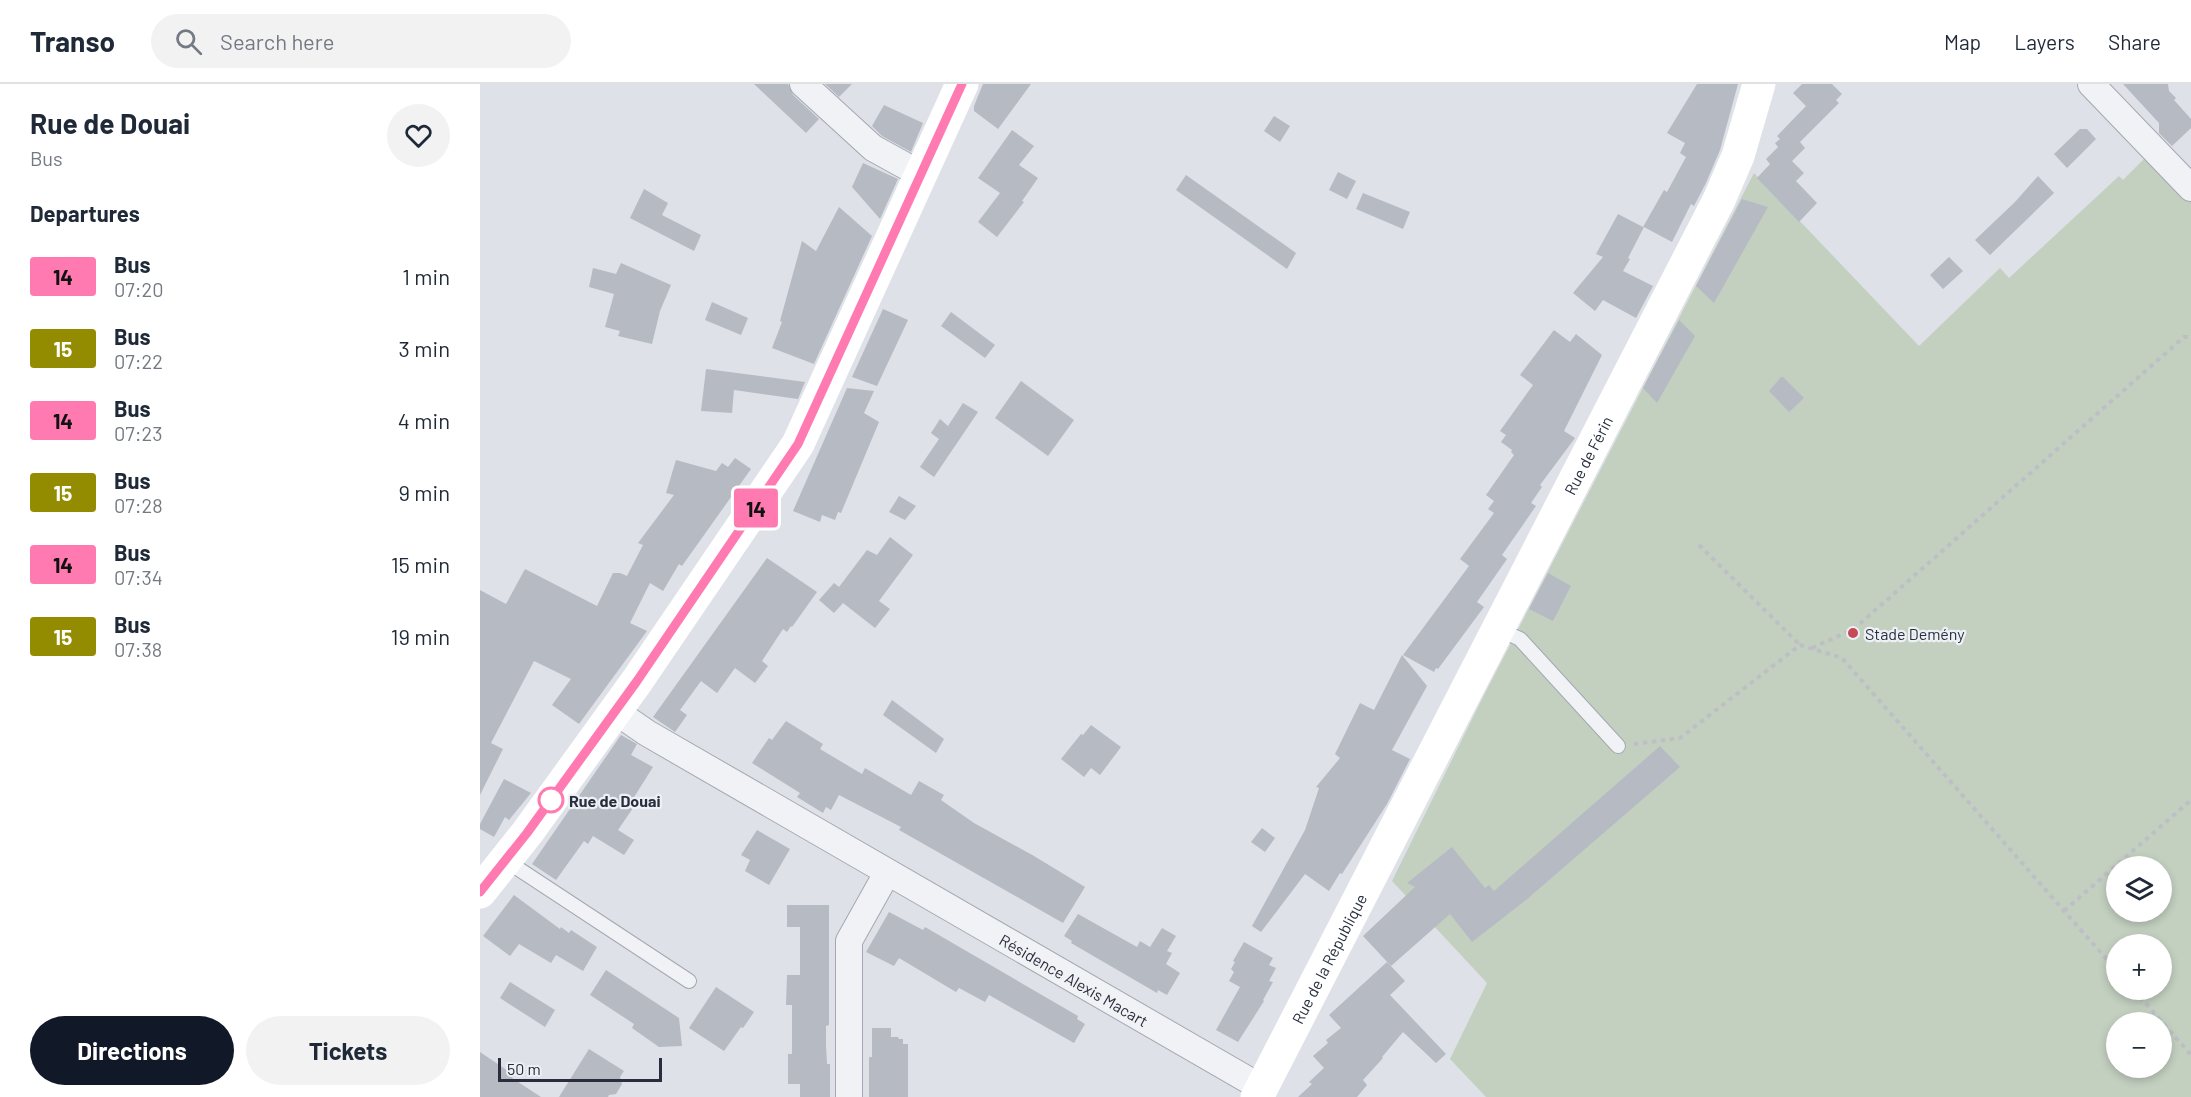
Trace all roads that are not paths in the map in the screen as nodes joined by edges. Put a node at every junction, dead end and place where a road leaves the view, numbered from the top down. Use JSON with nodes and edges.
{"nodes":[{"id":1,"x":803,"y":84,"type":"edge"},
{"id":2,"x":962,"y":84,"type":"edge"},
{"id":3,"x":1760,"y":84,"type":"edge"},
{"id":4,"x":2091,"y":84,"type":"edge"},
{"id":5,"x":922,"y":175,"type":"junction"},
{"id":6,"x":2191,"y":188,"type":"edge"},
{"id":7,"x":1498,"y":629,"type":"junction"},
{"id":8,"x":615,"y":711,"type":"junction"},
{"id":9,"x":1618,"y":746,"type":"road end"},
{"id":10,"x":1399,"y":820,"type":"joint"},
{"id":11,"x":505,"y":860,"type":"junction"},
{"id":12,"x":887,"y":873,"type":"junction"},
{"id":13,"x":480,"y":892,"type":"edge"},
{"id":14,"x":689,"y":981,"type":"dead end"},
{"id":15,"x":1260,"y":1093,"type":"edge"},
{"id":16,"x":849,"y":1097,"type":"edge"}],
"edges":[{"from":1,"to":5,"type":"street"},
{"from":2,"to":5,"type":"main road"},
{"from":3,"to":7,"type":"main road","name":"Rue de Férin"},
{"from":4,"to":6,"type":"street"},
{"from":5,"to":8,"type":"main road"},
{"from":7,"to":9,"type":"lane"},
{"from":7,"to":10,"type":"main road","name":"Rue de Férin"},
{"from":8,"to":11,"type":"main road"},
{"from":8,"to":12,"type":"street","name":"Résidence Alexis Macart"},
{"from":10,"to":15,"type":"main road","name":"Rue de la République"},
{"from":11,"to":13,"type":"main road"},
{"from":11,"to":14,"type":"lane"},
{"from":12,"to":15,"type":"street","name":"Résidence Alexis Macart"},
{"from":12,"to":16,"type":"street"}]}
